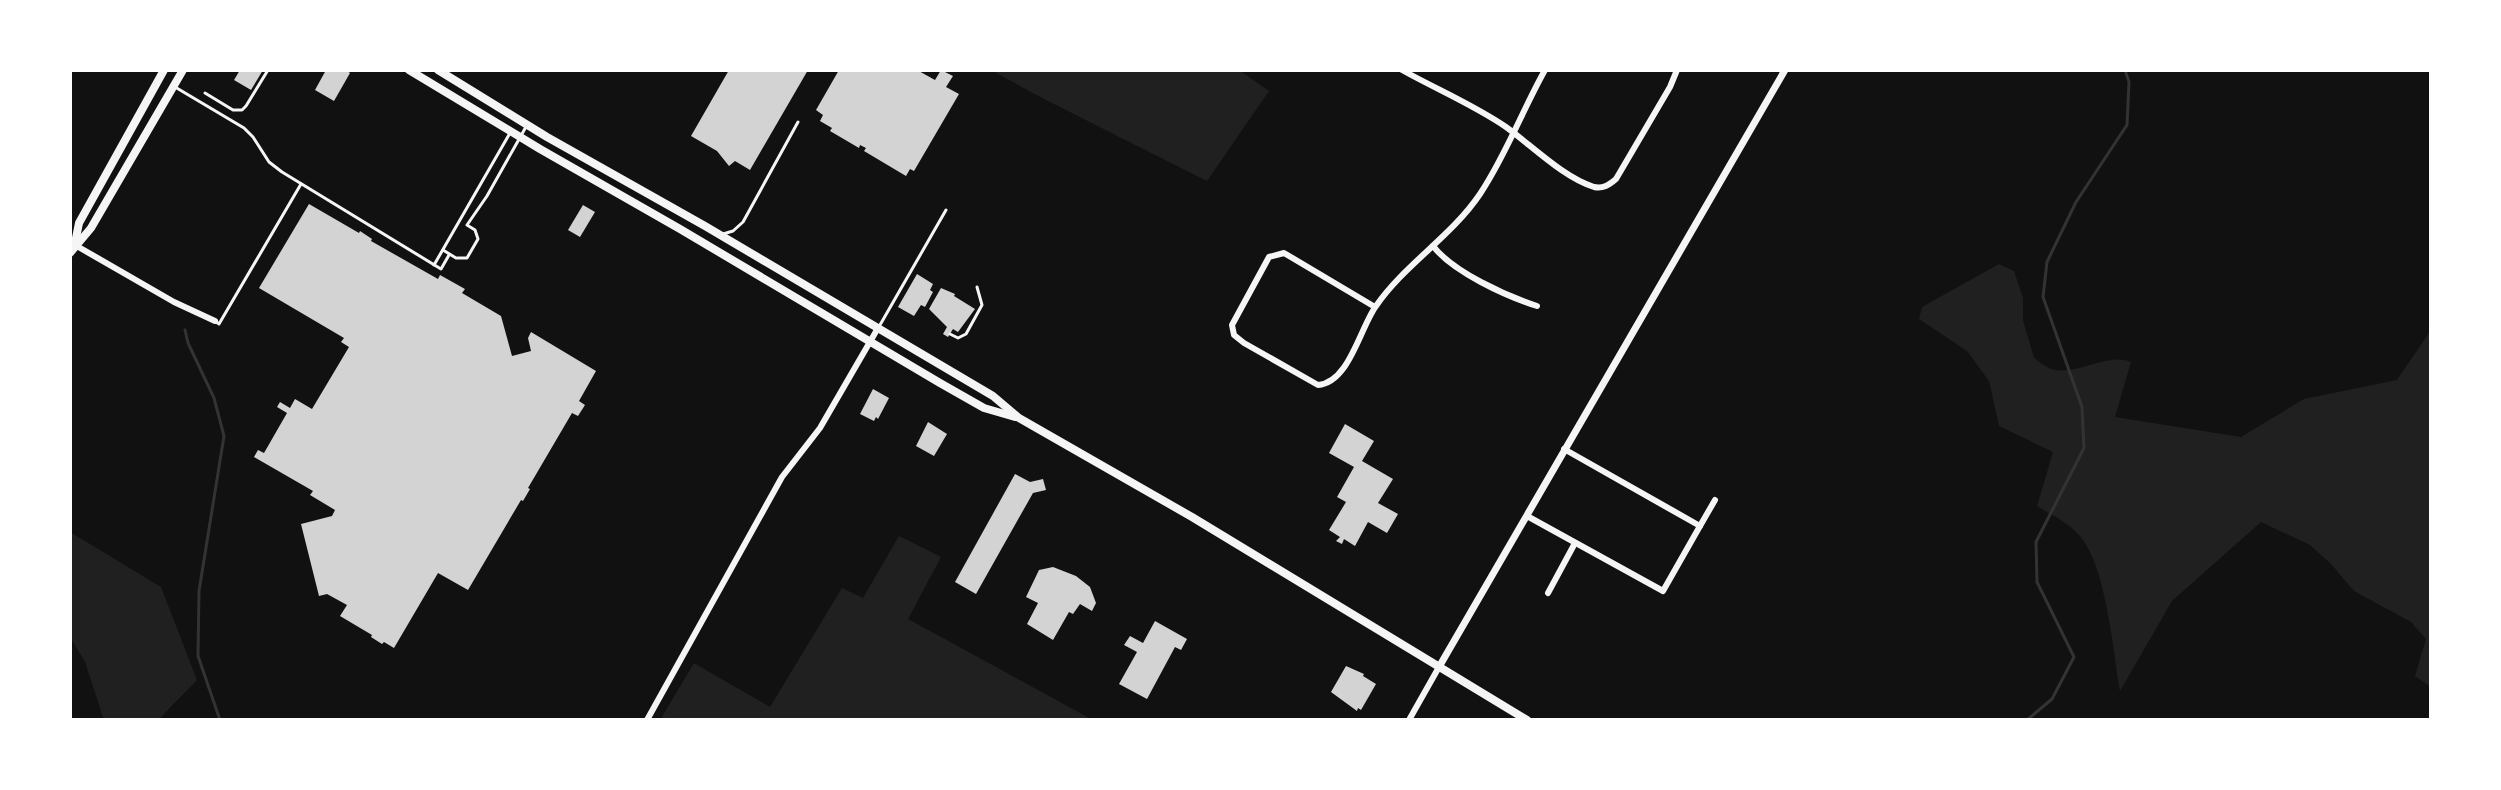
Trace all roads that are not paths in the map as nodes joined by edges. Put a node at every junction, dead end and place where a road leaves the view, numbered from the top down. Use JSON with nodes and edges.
{"nodes":[{"id":1,"x":164,"y":70,"type":"edge"},
{"id":2,"x":183,"y":70,"type":"edge"},
{"id":3,"x":268,"y":70,"type":"edge"},
{"id":4,"x":409,"y":70,"type":"edge"},
{"id":5,"x":438,"y":70,"type":"edge"},
{"id":6,"x":1402,"y":70,"type":"edge"},
{"id":7,"x":1545,"y":70,"type":"edge"},
{"id":8,"x":1677,"y":70,"type":"edge"},
{"id":9,"x":1785,"y":70,"type":"edge"},
{"id":10,"x":175,"y":87,"type":"junction"},
{"id":11,"x":205,"y":93,"type":"dead end"},
{"id":12,"x":798,"y":122,"type":"dead end"},
{"id":13,"x":528,"y":124,"type":"junction"},
{"id":14,"x":511,"y":131,"type":"junction"},
{"id":15,"x":1514,"y":133,"type":"junction"},
{"id":16,"x":520,"y":137,"type":"junction"},
{"id":17,"x":301,"y":184,"type":"junction"},
{"id":18,"x":946,"y":210,"type":"dead end"},
{"id":19,"x":705,"y":226,"type":"junction"},
{"id":20,"x":1433,"y":246,"type":"junction"},
{"id":21,"x":72,"y":249,"type":"edge"},
{"id":22,"x":443,"y":250,"type":"junction"},
{"id":23,"x":449,"y":255,"type":"junction"},
{"id":24,"x":434,"y":265,"type":"junction"},
{"id":25,"x":977,"y":287,"type":"dead end"},
{"id":26,"x":1537,"y":306,"type":"dead end"},
{"id":27,"x":1375,"y":307,"type":"junction"},
{"id":28,"x":215,"y":321,"type":"joint"},
{"id":29,"x":878,"y":328,"type":"junction"},
{"id":30,"x":950,"y":334,"type":"dead end"},
{"id":31,"x":870,"y":342,"type":"junction"},
{"id":32,"x":1019,"y":418,"type":"junction"},
{"id":33,"x":1564,"y":449,"type":"junction"},
{"id":34,"x":1715,"y":500,"type":"dead end"},
{"id":35,"x":1527,"y":516,"type":"junction"},
{"id":36,"x":1700,"y":526,"type":"junction"},
{"id":37,"x":1575,"y":543,"type":"junction"},
{"id":38,"x":1548,"y":593,"type":"dead end"},
{"id":39,"x":1439,"y":667,"type":"junction"},
{"id":40,"x":647,"y":720,"type":"edge"},
{"id":41,"x":1409,"y":720,"type":"edge"},
{"id":42,"x":1527,"y":720,"type":"edge"}],
"edges":[{"from":1,"to":21,"type":"main road"},
{"from":2,"to":10,"type":"main road"},
{"from":3,"to":11,"type":"lane"},
{"from":4,"to":14,"type":"main road"},
{"from":5,"to":13,"type":"main road"},
{"from":6,"to":15,"type":"street"},
{"from":7,"to":15,"type":"street"},
{"from":8,"to":15,"type":"street"},
{"from":9,"to":33,"type":"street"},
{"from":10,"to":17,"type":"lane"},
{"from":10,"to":21,"type":"main road"},
{"from":12,"to":19,"type":"lane"},
{"from":13,"to":16,"type":"lane"},
{"from":13,"to":19,"type":"main road"},
{"from":14,"to":16,"type":"main road"},
{"from":14,"to":22,"type":"lane"},
{"from":15,"to":20,"type":"street"},
{"from":16,"to":23,"type":"lane"},
{"from":16,"to":31,"type":"main road"},
{"from":17,"to":24,"type":"lane"},
{"from":17,"to":28,"type":"lane"},
{"from":18,"to":29,"type":"lane"},
{"from":19,"to":29,"type":"main road"},
{"from":20,"to":26,"type":"street"},
{"from":20,"to":27,"type":"street"},
{"from":21,"to":28,"type":"street"},
{"from":22,"to":23,"type":"lane"},
{"from":22,"to":24,"type":"lane"},
{"from":23,"to":24,"type":"lane"},
{"from":25,"to":30,"type":"lane"},
{"from":27,"to":27,"type":"street"},
{"from":29,"to":31,"type":"street"},
{"from":29,"to":32,"type":"main road"},
{"from":31,"to":32,"type":"main road"},
{"from":31,"to":40,"type":"street"},
{"from":32,"to":39,"type":"main road"},
{"from":33,"to":35,"type":"street"},
{"from":33,"to":36,"type":"street"},
{"from":34,"to":36,"type":"street"},
{"from":35,"to":37,"type":"street"},
{"from":35,"to":39,"type":"street"},
{"from":36,"to":37,"type":"street"},
{"from":37,"to":38,"type":"street"},
{"from":39,"to":41,"type":"street"},
{"from":39,"to":42,"type":"main road"}]}
